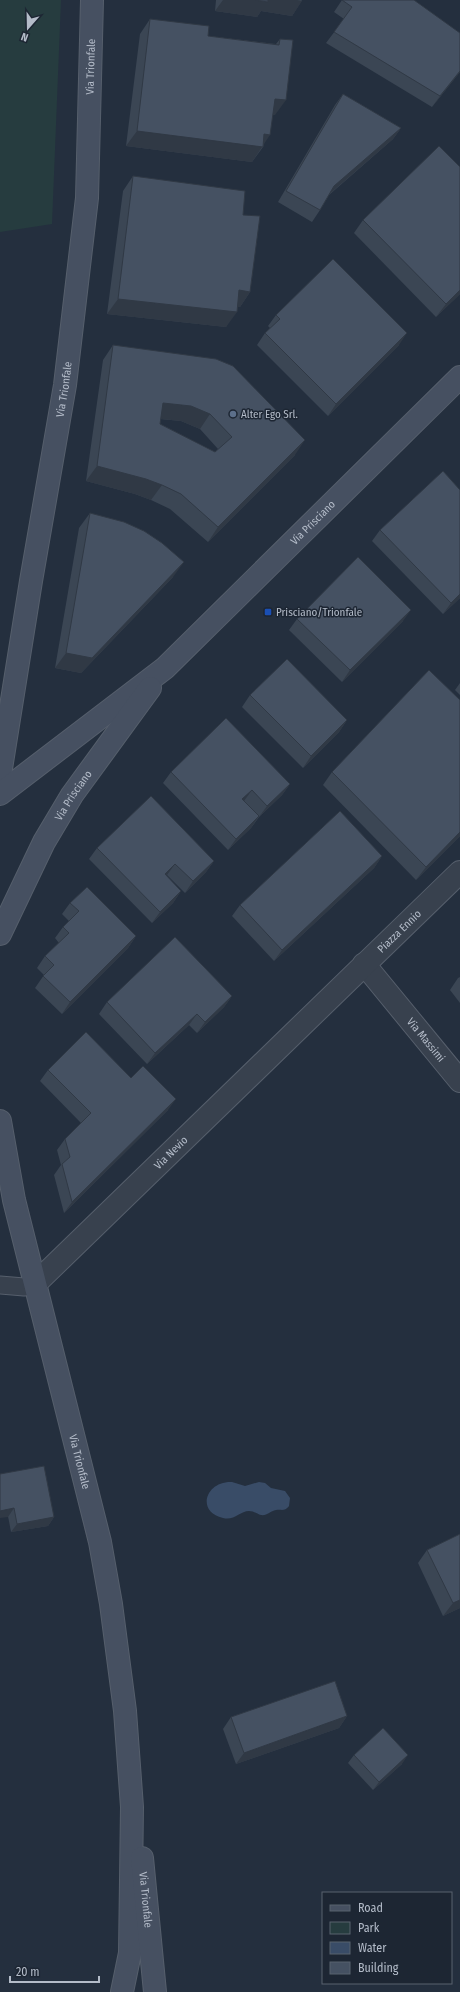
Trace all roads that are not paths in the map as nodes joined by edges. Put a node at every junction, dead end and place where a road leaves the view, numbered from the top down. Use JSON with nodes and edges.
{"nodes":[{"id":1,"x":92,"y":0,"type":"edge"},
{"id":2,"x":460,"y":377,"type":"edge"},
{"id":3,"x":165,"y":668,"type":"junction"},
{"id":4,"x":0,"y":775,"type":"edge"},
{"id":5,"x":0,"y":794,"type":"edge"},
{"id":6,"x":460,"y":872,"type":"edge"},
{"id":7,"x":0,"y":934,"type":"edge"},
{"id":8,"x":364,"y":964,"type":"junction"},
{"id":9,"x":306,"y":1020,"type":"joint"},
{"id":10,"x":460,"y":1081,"type":"edge"},
{"id":11,"x":0,"y":1121,"type":"edge"},
{"id":12,"x":34,"y":1284,"type":"junction"},
{"id":13,"x":0,"y":1285,"type":"edge"},
{"id":14,"x":132,"y":1808,"type":"junction"},
{"id":15,"x":122,"y":1992,"type":"edge"},
{"id":16,"x":155,"y":1992,"type":"edge"}],
"edges":[{"from":1,"to":4,"type":"main road","name":"Via Trionfale"},
{"from":2,"to":3,"type":"main road","name":"Via Prisciano"},
{"from":3,"to":5,"type":"main road","name":"Via Prisciano"},
{"from":3,"to":7,"type":"main road","name":"Via Prisciano"},
{"from":6,"to":8,"type":"street","name":"Piazza Ennio"},
{"from":8,"to":9,"type":"street","name":"Piazza Ennio"},
{"from":8,"to":10,"type":"street","name":"Via Massimi"},
{"from":9,"to":12,"type":"street","name":"Via Nevio"},
{"from":11,"to":12,"type":"main road","name":"Via Trionfale"},
{"from":12,"to":13,"type":"lane"},
{"from":12,"to":14,"type":"main road","name":"Via Trionfale"},
{"from":14,"to":15,"type":"main road","name":"Via Trionfale"},
{"from":14,"to":16,"type":"main road","name":"Via Trionfale"}]}
